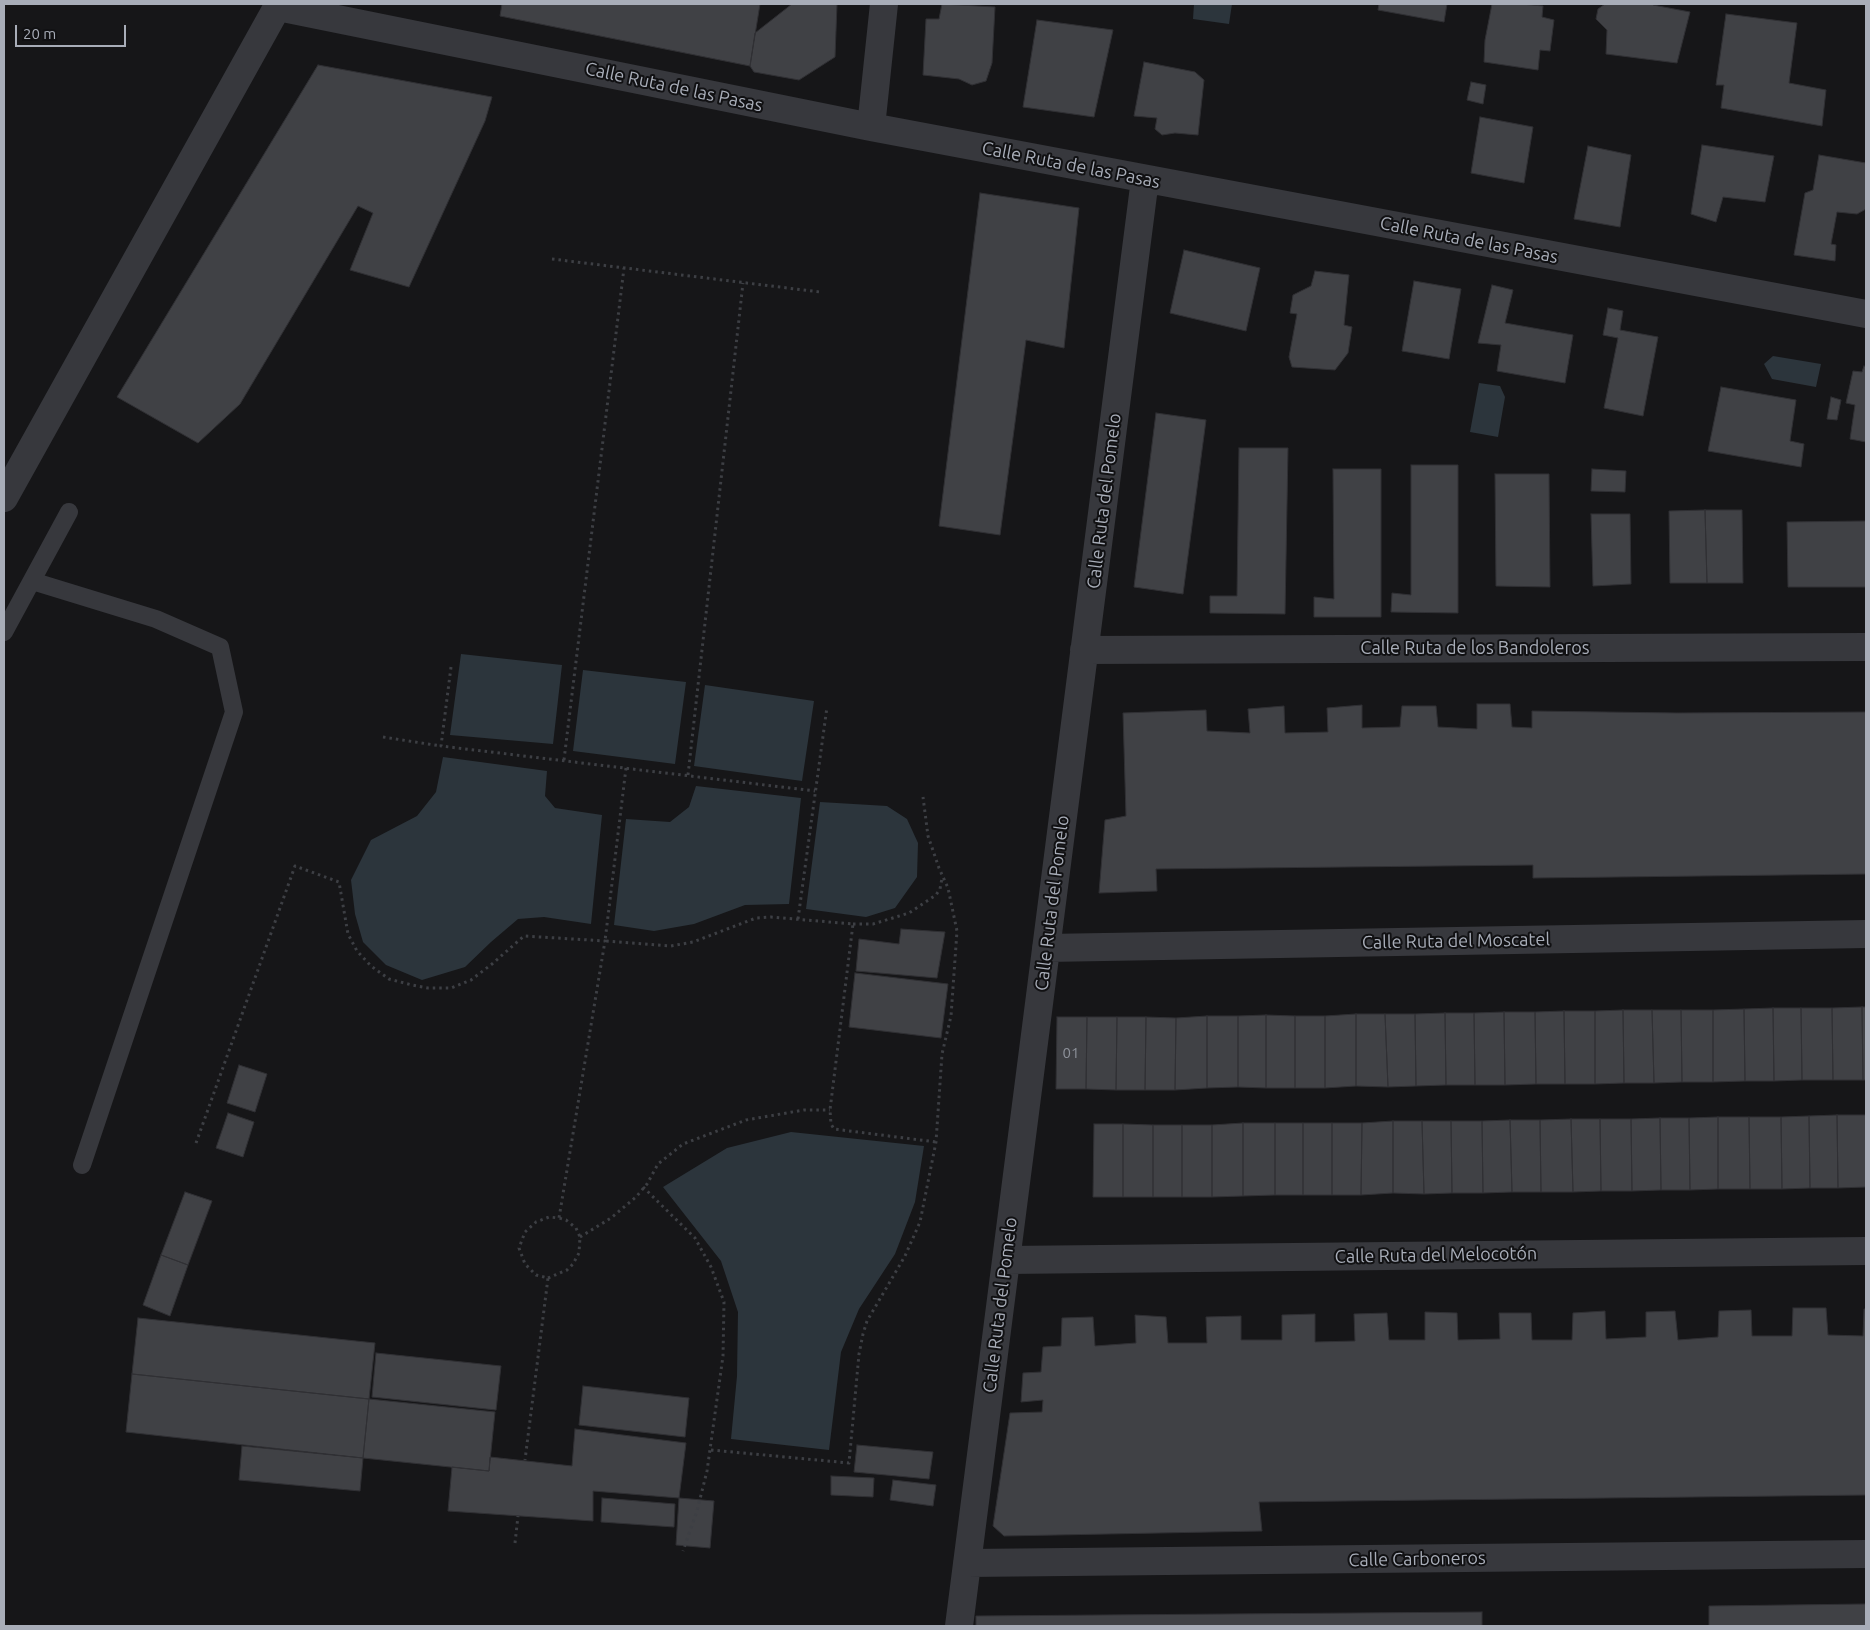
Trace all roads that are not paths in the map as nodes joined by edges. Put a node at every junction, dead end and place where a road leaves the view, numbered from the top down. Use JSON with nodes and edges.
{"nodes":[{"id":1,"x":884,"y":4,"type":"edge"},
{"id":2,"x":278,"y":5,"type":"edge"},
{"id":3,"x":871,"y":127,"type":"junction"},
{"id":4,"x":1145,"y":180,"type":"junction"},
{"id":5,"x":1866,"y":314,"type":"edge"},
{"id":6,"x":4,"y":498,"type":"edge"},
{"id":7,"x":69,"y":512,"type":"dead end"},
{"id":8,"x":32,"y":581,"type":"junction"},
{"id":9,"x":4,"y":632,"type":"edge"},
{"id":10,"x":1866,"y":646,"type":"edge"},
{"id":11,"x":1084,"y":650,"type":"junction"},
{"id":12,"x":1866,"y":934,"type":"edge"},
{"id":13,"x":1046,"y":948,"type":"junction"},
{"id":14,"x":82,"y":1165,"type":"dead end"},
{"id":15,"x":1866,"y":1251,"type":"edge"},
{"id":16,"x":1006,"y":1260,"type":"junction"},
{"id":17,"x":1866,"y":1554,"type":"edge"},
{"id":18,"x":967,"y":1564,"type":"junction"},
{"id":19,"x":959,"y":1626,"type":"edge"}],
"edges":[{"from":1,"to":3,"type":"street"},
{"from":2,"to":3,"type":"street","name":"Calle Ruta de las Pasas"},
{"from":2,"to":6,"type":"street"},
{"from":3,"to":4,"type":"street","name":"Calle Ruta de las Pasas"},
{"from":4,"to":5,"type":"street","name":"Calle Ruta de las Pasas"},
{"from":4,"to":11,"type":"street","name":"Calle Ruta del Pomelo"},
{"from":7,"to":8,"type":"lane"},
{"from":8,"to":9,"type":"lane"},
{"from":8,"to":14,"type":"lane"},
{"from":10,"to":11,"type":"street","name":"Calle Ruta de los Bandoleros"},
{"from":11,"to":13,"type":"street","name":"Calle Ruta del Pomelo"},
{"from":12,"to":13,"type":"street","name":"Calle Ruta del Moscatel"},
{"from":13,"to":16,"type":"street","name":"Calle Ruta del Pomelo"},
{"from":15,"to":16,"type":"street","name":"Calle Ruta del Melocotón"},
{"from":16,"to":18,"type":"street","name":"Calle Ruta del Pomelo"},
{"from":17,"to":18,"type":"street","name":"Calle Carboneros"},
{"from":18,"to":19,"type":"street","name":"Calle Ruta del Pomelo"}]}
